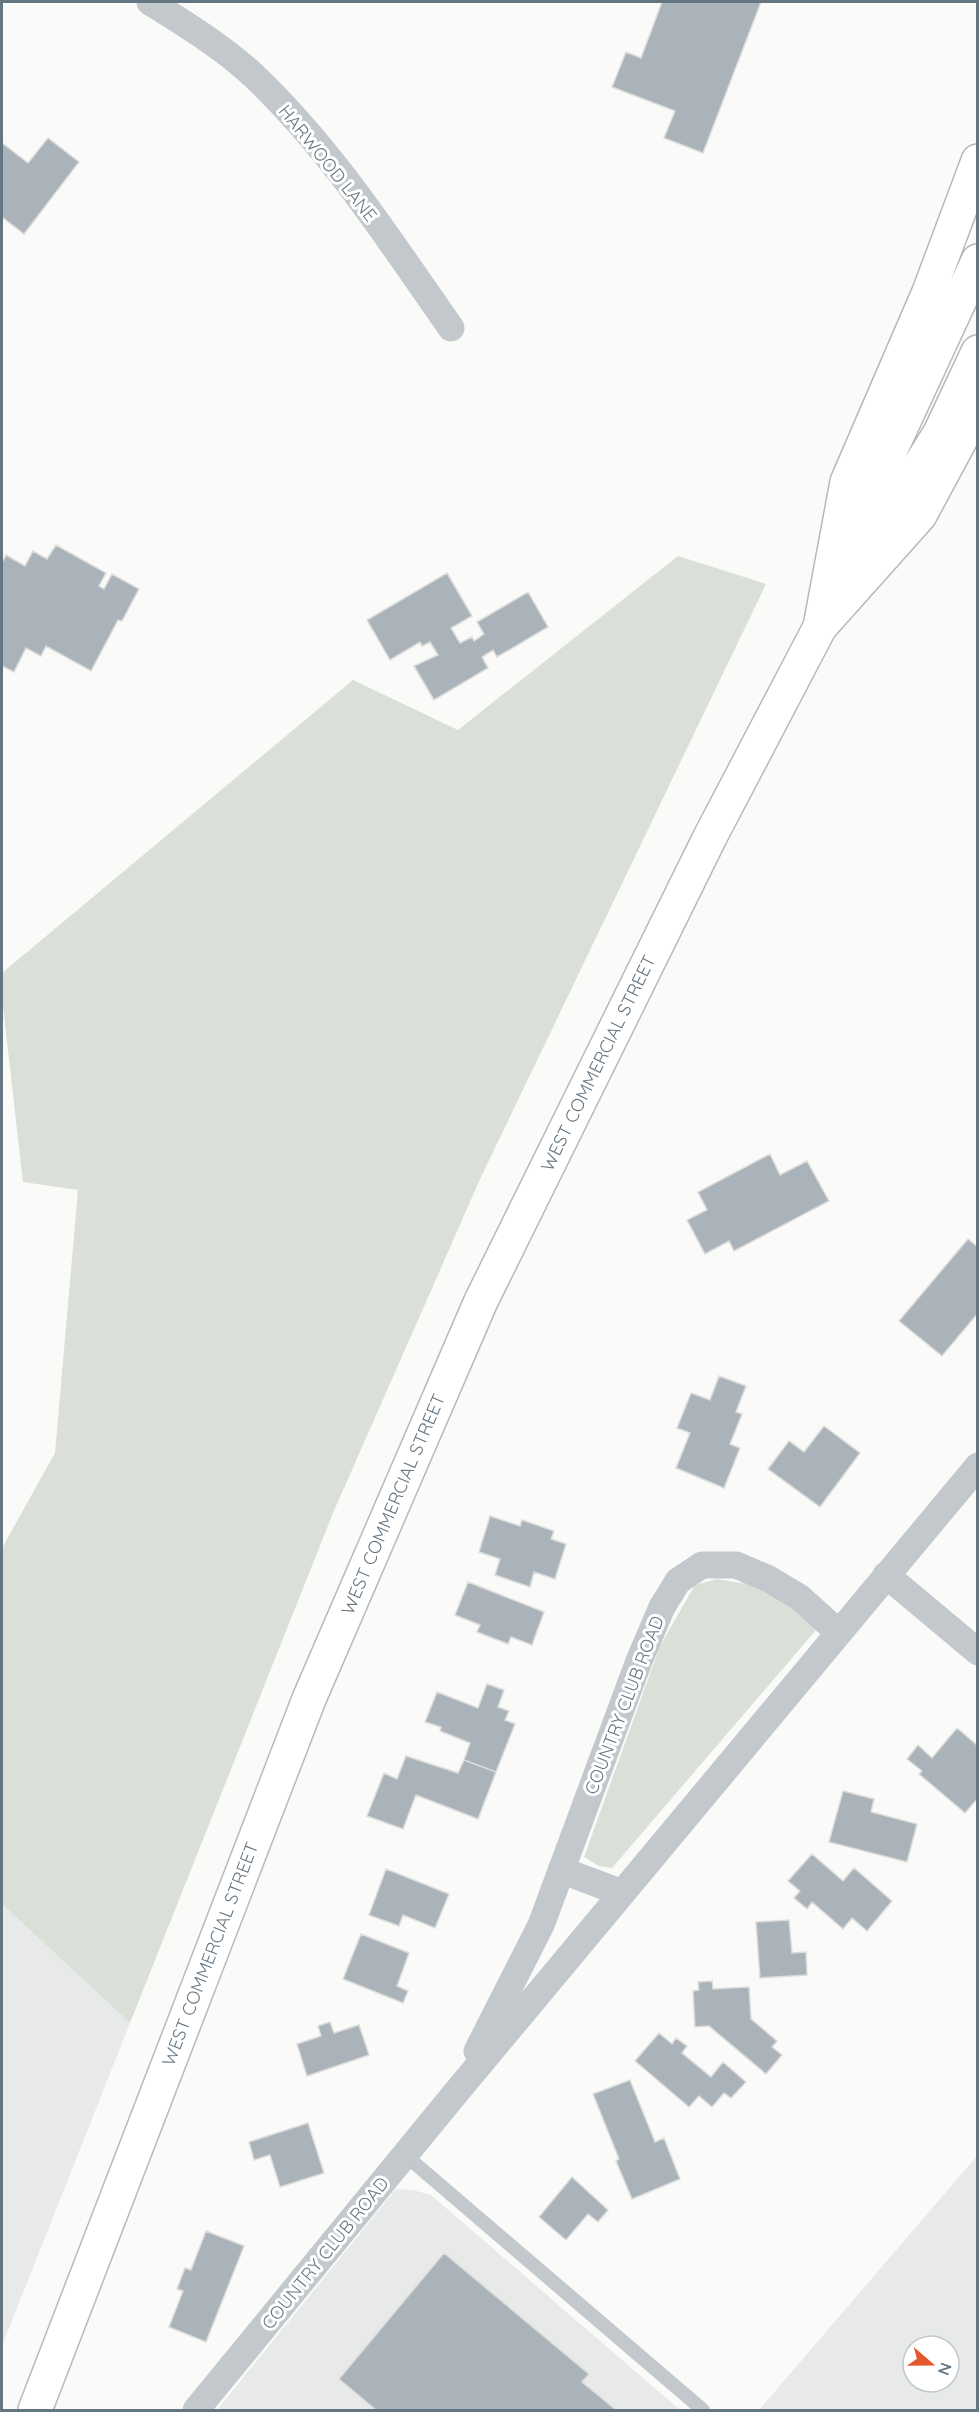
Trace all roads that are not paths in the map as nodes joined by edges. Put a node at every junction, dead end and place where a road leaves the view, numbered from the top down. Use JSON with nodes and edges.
{"nodes":[{"id":1,"x":150,"y":2,"type":"edge"},
{"id":2,"x":978,"y":161,"type":"edge"},
{"id":3,"x":978,"y":261,"type":"edge"},
{"id":4,"x":451,"y":328,"type":"dead end"},
{"id":5,"x":978,"y":352,"type":"edge"},
{"id":6,"x":978,"y":407,"type":"edge"},
{"id":7,"x":820,"y":627,"type":"junction"},
{"id":8,"x":978,"y":1466,"type":"edge"},
{"id":9,"x":886,"y":1575,"type":"junction"},
{"id":10,"x":838,"y":1632,"type":"junction"},
{"id":11,"x":978,"y":1652,"type":"edge"},
{"id":12,"x":561,"y":1870,"type":"junction"},
{"id":13,"x":622,"y":1893,"type":"junction"},
{"id":14,"x":454,"y":2095,"type":"junction"},
{"id":15,"x":405,"y":2155,"type":"junction"},
{"id":16,"x":35,"y":2410,"type":"edge"},
{"id":17,"x":196,"y":2410,"type":"edge"},
{"id":18,"x":703,"y":2410,"type":"edge"}],
"edges":[{"from":1,"to":4,"type":"street","name":"HARWOOD LANE"},
{"from":2,"to":7,"type":"main road"},
{"from":3,"to":7,"type":"main road"},
{"from":5,"to":7,"type":"main road"},
{"from":6,"to":7,"type":"main road"},
{"from":7,"to":16,"type":"main road","name":"WEST COMMERCIAL STREET"},
{"from":8,"to":9,"type":"street","name":"COUNTRY CLUB ROAD"},
{"from":9,"to":10,"type":"street","name":"COUNTRY CLUB ROAD"},
{"from":9,"to":11,"type":"street"},
{"from":10,"to":12,"type":"street","name":"COUNTRY CLUB ROAD"},
{"from":10,"to":13,"type":"street","name":"COUNTRY CLUB ROAD"},
{"from":12,"to":13,"type":"street"},
{"from":12,"to":14,"type":"street","name":"COUNTRY CLUB ROAD"},
{"from":13,"to":14,"type":"street","name":"COUNTRY CLUB ROAD"},
{"from":14,"to":15,"type":"street","name":"COUNTRY CLUB ROAD"},
{"from":15,"to":17,"type":"street","name":"COUNTRY CLUB ROAD"},
{"from":15,"to":18,"type":"lane"}]}
